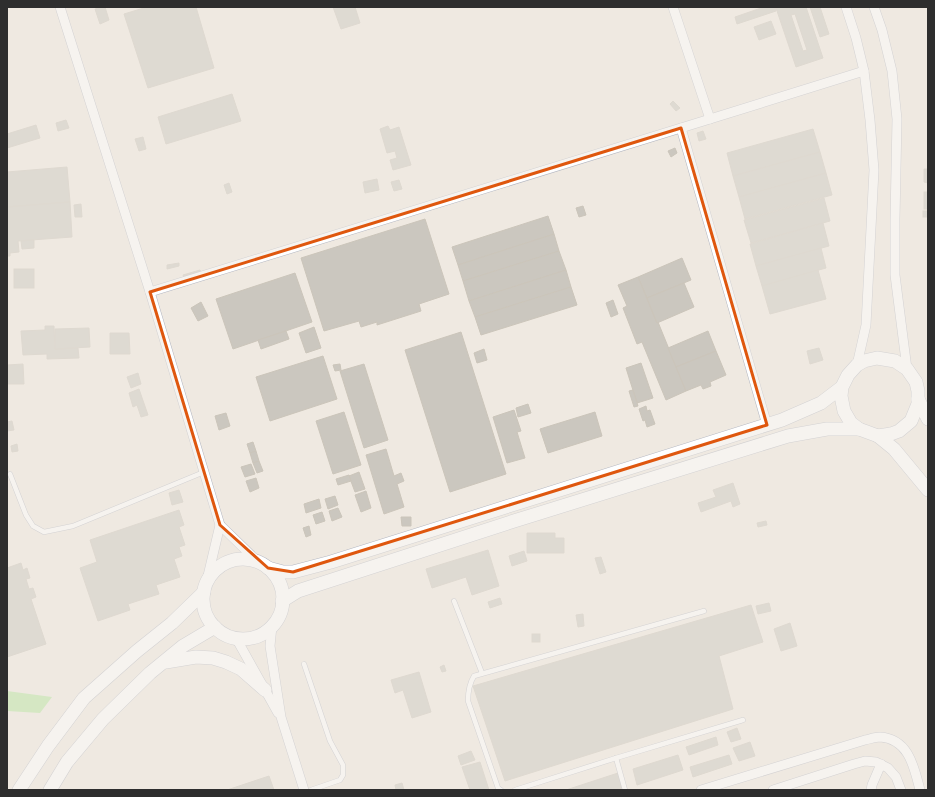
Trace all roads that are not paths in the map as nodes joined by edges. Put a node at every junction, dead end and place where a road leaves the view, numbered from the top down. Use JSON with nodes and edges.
{"nodes":[{"id":1,"x":60,"y":7,"type":"edge"},
{"id":2,"x":673,"y":7,"type":"edge"},
{"id":3,"x":846,"y":7,"type":"edge"},
{"id":4,"x":874,"y":7,"type":"edge"},
{"id":5,"x":864,"y":71,"type":"junction"},
{"id":6,"x":710,"y":119,"type":"junction"},
{"id":7,"x":681,"y":128,"type":"junction"},
{"id":8,"x":150,"y":292,"type":"junction"},
{"id":9,"x":857,"y":366,"type":"junction"},
{"id":10,"x":907,"y":369,"type":"junction"},
{"id":11,"x":842,"y":387,"type":"junction"},
{"id":12,"x":918,"y":399,"type":"junction"},
{"id":13,"x":928,"y":419,"type":"edge"},
{"id":14,"x":767,"y":425,"type":"junction"},
{"id":15,"x":859,"y":429,"type":"junction"},
{"id":16,"x":878,"y":436,"type":"junction"},
{"id":17,"x":204,"y":472,"type":"junction"},
{"id":18,"x":10,"y":474,"type":"dead end"},
{"id":19,"x":928,"y":490,"type":"edge"},
{"id":20,"x":220,"y":526,"type":"junction"},
{"id":21,"x":263,"y":565,"type":"junction"},
{"id":22,"x":205,"y":586,"type":"junction"},
{"id":23,"x":282,"y":601,"type":"junction"},
{"id":24,"x":454,"y":601,"type":"dead end"},
{"id":25,"x":704,"y":611,"type":"dead end"},
{"id":26,"x":272,"y":626,"type":"junction"},
{"id":27,"x":215,"y":627,"type":"junction"},
{"id":28,"x":236,"y":638,"type":"junction"},
{"id":29,"x":162,"y":663,"type":"junction"},
{"id":30,"x":304,"y":664,"type":"dead end"},
{"id":31,"x":482,"y":673,"type":"junction"},
{"id":32,"x":265,"y":690,"type":"junction"},
{"id":33,"x":281,"y":717,"type":"junction"},
{"id":34,"x":743,"y":720,"type":"dead end"},
{"id":35,"x":616,"y":758,"type":"junction"},
{"id":36,"x":881,"y":764,"type":"junction"},
{"id":37,"x":794,"y":787,"type":"edge"},
{"id":38,"x":19,"y":790,"type":"edge"},
{"id":39,"x":50,"y":790,"type":"edge"},
{"id":40,"x":304,"y":790,"type":"edge"},
{"id":41,"x":311,"y":790,"type":"edge"},
{"id":42,"x":501,"y":790,"type":"edge"},
{"id":43,"x":515,"y":790,"type":"edge"},
{"id":44,"x":625,"y":790,"type":"edge"},
{"id":45,"x":701,"y":790,"type":"edge"},
{"id":46,"x":773,"y":790,"type":"edge"},
{"id":47,"x":871,"y":790,"type":"edge"},
{"id":48,"x":901,"y":790,"type":"edge"},
{"id":49,"x":920,"y":790,"type":"edge"}],
"edges":[{"from":1,"to":8,"type":"street"},
{"from":2,"to":6,"type":"street"},
{"from":3,"to":5,"type":"street"},
{"from":4,"to":10,"type":"street"},
{"from":5,"to":6,"type":"street"},
{"from":5,"to":9,"type":"street"},
{"from":6,"to":7,"type":"street"},
{"from":7,"to":8,"type":"street"},
{"from":7,"to":14,"type":"street"},
{"from":8,"to":17,"type":"street"},
{"from":9,"to":10,"type":"street"},
{"from":9,"to":11,"type":"street"},
{"from":10,"to":12,"type":"street"},
{"from":11,"to":14,"type":"street"},
{"from":11,"to":15,"type":"street"},
{"from":12,"to":13,"type":"street"},
{"from":12,"to":16,"type":"street"},
{"from":14,"to":21,"type":"street"},
{"from":15,"to":16,"type":"street"},
{"from":15,"to":23,"type":"street"},
{"from":16,"to":19,"type":"street"},
{"from":17,"to":18,"type":"lane"},
{"from":17,"to":20,"type":"street"},
{"from":20,"to":21,"type":"street"},
{"from":20,"to":22,"type":"street"},
{"from":21,"to":22,"type":"street"},
{"from":21,"to":23,"type":"street"},
{"from":22,"to":27,"type":"street"},
{"from":22,"to":38,"type":"street"},
{"from":23,"to":26,"type":"street"},
{"from":24,"to":31,"type":"lane"},
{"from":25,"to":31,"type":"lane"},
{"from":26,"to":28,"type":"street"},
{"from":26,"to":33,"type":"street"},
{"from":27,"to":28,"type":"street"},
{"from":27,"to":29,"type":"street"},
{"from":28,"to":32,"type":"street"},
{"from":29,"to":32,"type":"street"},
{"from":29,"to":39,"type":"street"},
{"from":30,"to":41,"type":"lane"},
{"from":31,"to":42,"type":"lane"},
{"from":32,"to":33,"type":"street"},
{"from":33,"to":40,"type":"street"},
{"from":34,"to":35,"type":"lane"},
{"from":35,"to":43,"type":"lane"},
{"from":35,"to":44,"type":"lane"},
{"from":36,"to":37,"type":"street"},
{"from":36,"to":47,"type":"street"},
{"from":36,"to":48,"type":"street"},
{"from":37,"to":46,"type":"street"},
{"from":45,"to":49,"type":"street"}]}
